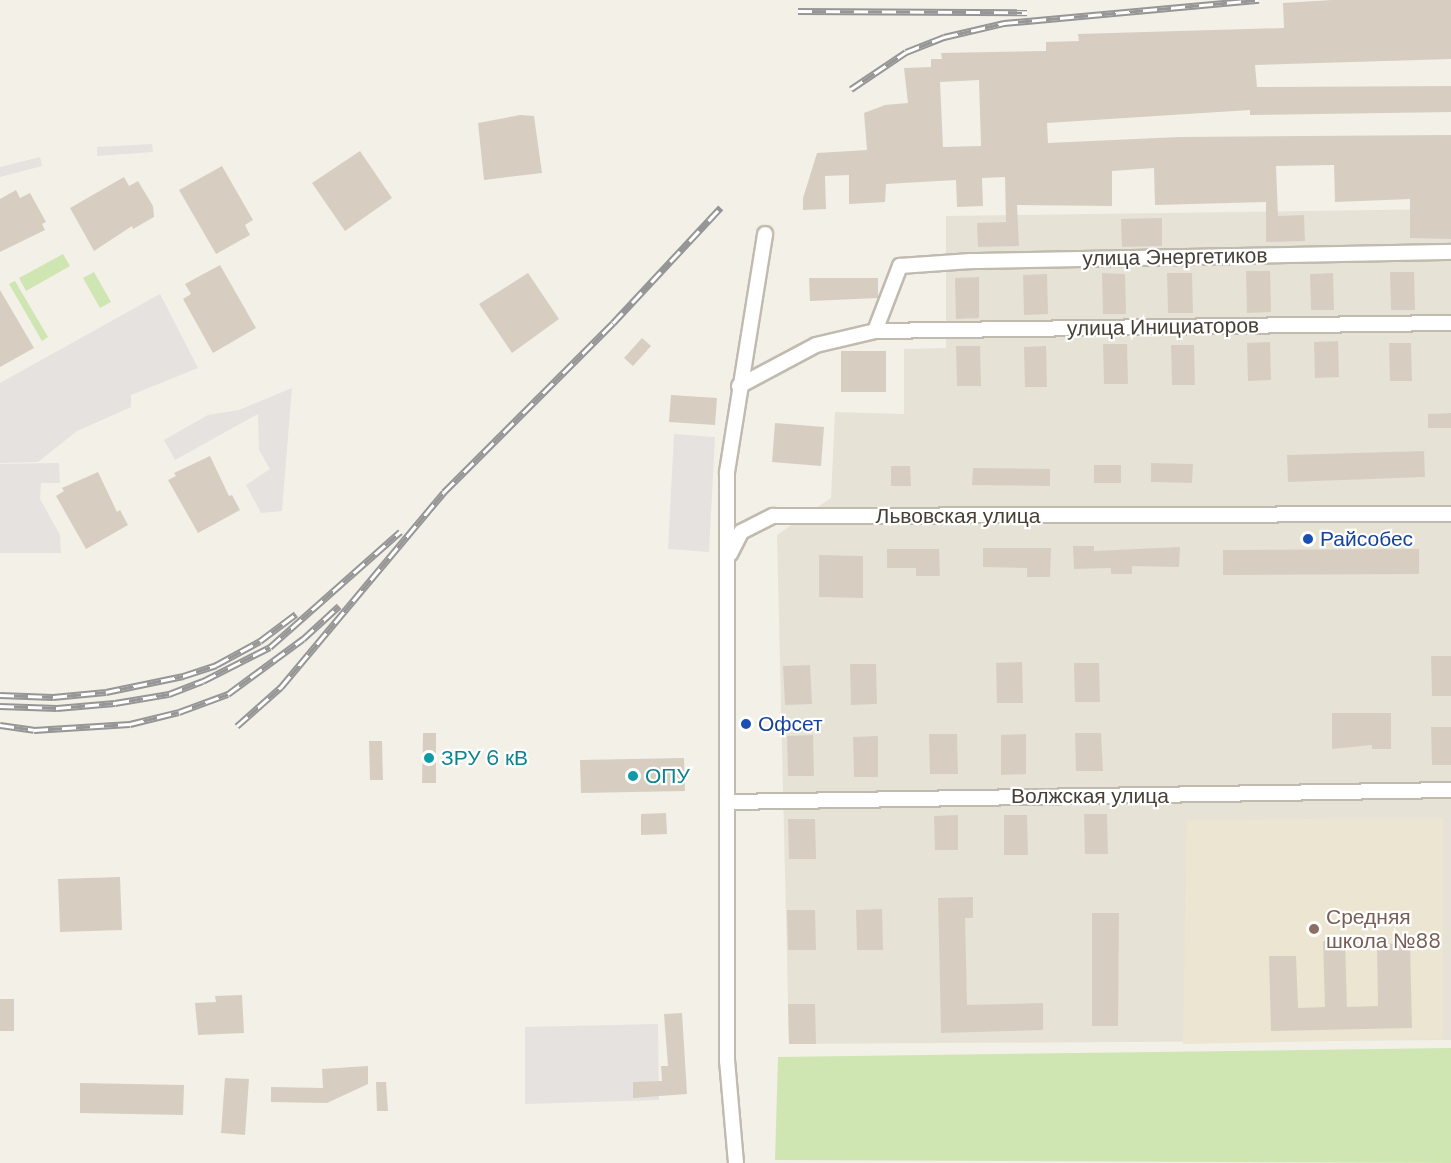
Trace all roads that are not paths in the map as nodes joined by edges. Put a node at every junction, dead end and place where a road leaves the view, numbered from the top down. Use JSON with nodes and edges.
{"nodes":[{"id":1,"x":765,"y":234,"type":"dead end"},
{"id":2,"x":1451,"y":252,"type":"edge"},
{"id":3,"x":1451,"y":323,"type":"edge"},
{"id":4,"x":875,"y":331,"type":"junction"},
{"id":5,"x":739,"y":386,"type":"junction"},
{"id":6,"x":1451,"y":514,"type":"edge"},
{"id":7,"x":728,"y":559,"type":"junction"},
{"id":8,"x":1451,"y":790,"type":"edge"},
{"id":9,"x":728,"y":802,"type":"junction"},
{"id":10,"x":736,"y":1163,"type":"edge"}],
"edges":[{"from":1,"to":5,"type":"street"},
{"from":2,"to":4,"type":"street","name":"улица Энергетиков"},
{"from":3,"to":4,"type":"street","name":"улица Инициаторов"},
{"from":4,"to":5,"type":"street","name":"улица Инициаторов"},
{"from":5,"to":7,"type":"street"},
{"from":6,"to":7,"type":"street","name":"Львовская улица"},
{"from":7,"to":9,"type":"street","name":"Львовская улица"},
{"from":8,"to":9,"type":"street","name":"Волжская улица"},
{"from":9,"to":10,"type":"street","name":"Львовская улица"}]}
